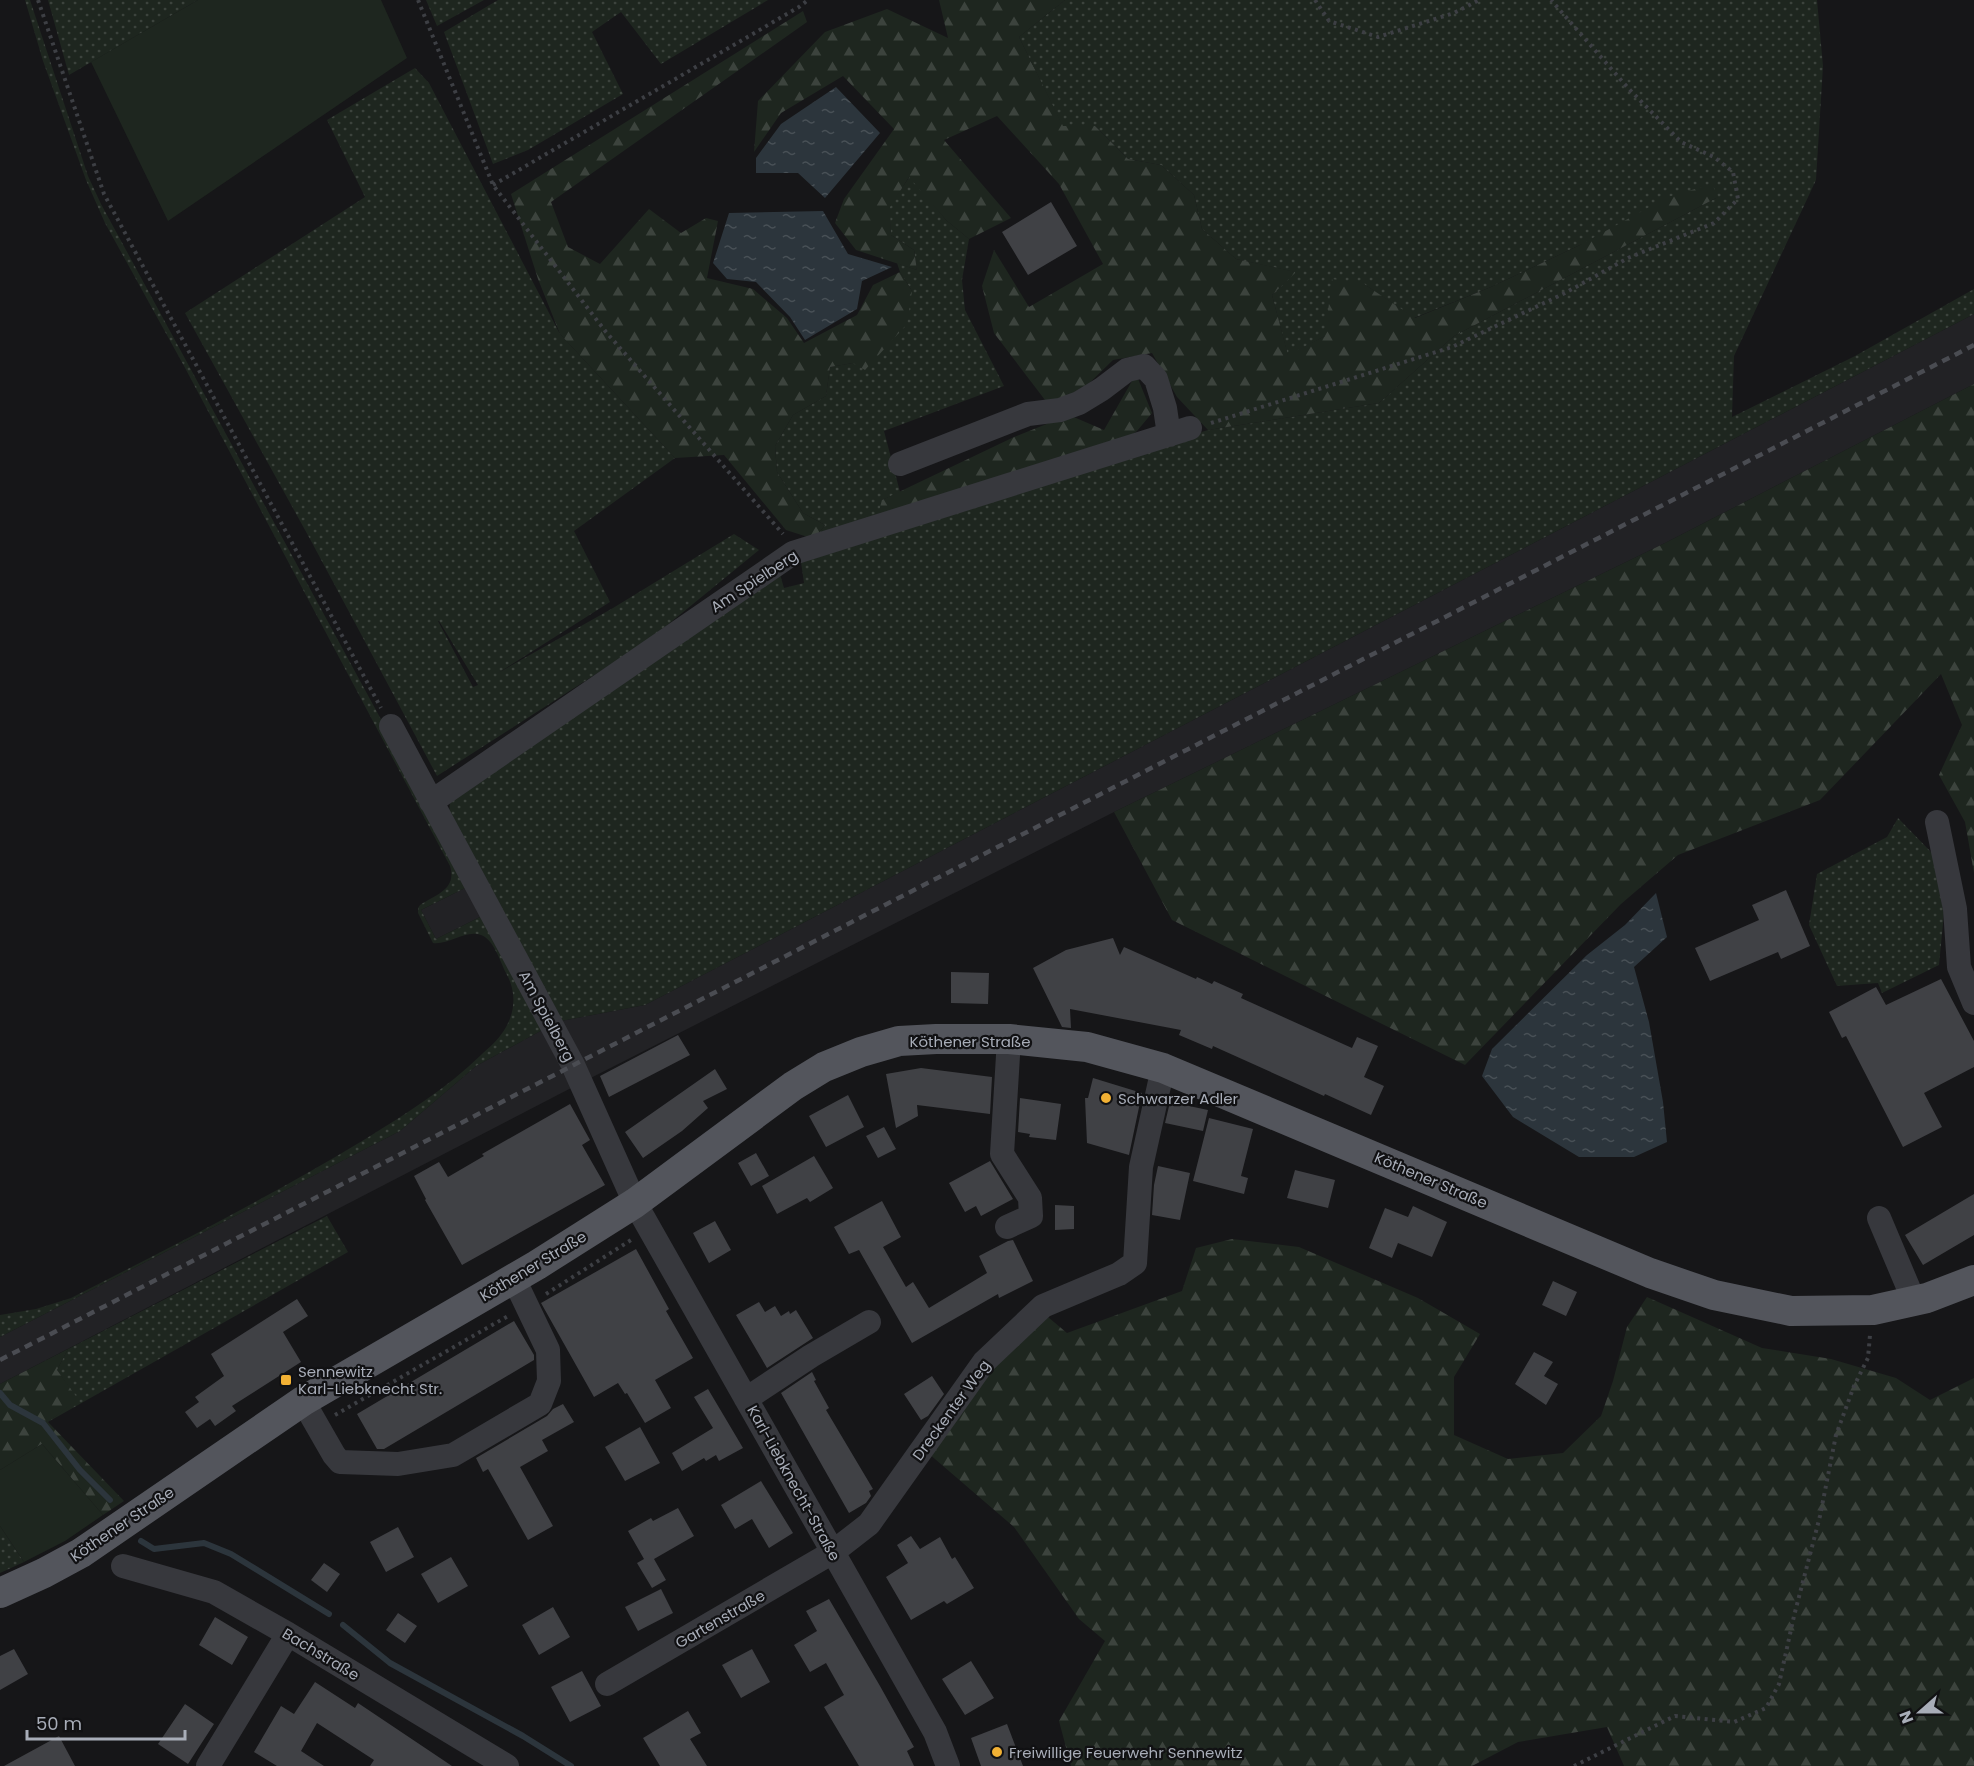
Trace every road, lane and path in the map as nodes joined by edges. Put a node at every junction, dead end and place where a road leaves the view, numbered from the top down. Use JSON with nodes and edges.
{"nodes":[{"id":1,"x":38,"y":0,"type":"edge"},
{"id":2,"x":418,"y":0,"type":"edge"},
{"id":3,"x":808,"y":0,"type":"edge"},
{"id":4,"x":1315,"y":0,"type":"edge"},
{"id":5,"x":1479,"y":0,"type":"edge"},
{"id":6,"x":1551,"y":0,"type":"edge"},
{"id":7,"x":493,"y":185,"type":"junction"},
{"id":8,"x":1180,"y":432,"type":"junction"},
{"id":9,"x":900,"y":464,"type":"dead end"},
{"id":10,"x":793,"y":553,"type":"junction"},
{"id":11,"x":391,"y":726,"type":"joint"},
{"id":12,"x":430,"y":802,"type":"junction"},
{"id":13,"x":1937,"y":822,"type":"dead end"},
{"id":14,"x":1974,"y":1003,"type":"edge"},
{"id":15,"x":1009,"y":1038,"type":"junction"},
{"id":16,"x":1163,"y":1068,"type":"junction"},
{"id":17,"x":634,"y":1203,"type":"junction"},
{"id":18,"x":1879,"y":1218,"type":"dead end"},
{"id":19,"x":1007,"y":1227,"type":"dead end"},
{"id":20,"x":649,"y":1229,"type":"junction"},
{"id":21,"x":514,"y":1279,"type":"junction"},
{"id":22,"x":1974,"y":1280,"type":"edge"},
{"id":23,"x":1914,"y":1301,"type":"junction"},
{"id":24,"x":527,"y":1305,"type":"junction"},
{"id":25,"x":1873,"y":1310,"type":"junction"},
{"id":26,"x":869,"y":1322,"type":"dead end"},
{"id":27,"x":746,"y":1399,"type":"junction"},
{"id":28,"x":310,"y":1413,"type":"junction"},
{"id":29,"x":832,"y":1552,"type":"junction"},
{"id":30,"x":123,"y":1566,"type":"dead end"},
{"id":31,"x":0,"y":1593,"type":"edge"},
{"id":32,"x":288,"y":1634,"type":"junction"},
{"id":33,"x":607,"y":1684,"type":"dead end"},
{"id":34,"x":208,"y":1766,"type":"edge"},
{"id":35,"x":507,"y":1766,"type":"edge"},
{"id":36,"x":948,"y":1766,"type":"edge"},
{"id":37,"x":1574,"y":1766,"type":"edge"}],
"edges":[{"from":1,"to":11,"type":"path"},
{"from":2,"to":7,"type":"path"},
{"from":3,"to":7,"type":"path"},
{"from":4,"to":5,"type":"path"},
{"from":6,"to":8,"type":"path"},
{"from":7,"to":10,"type":"path"},
{"from":8,"to":9,"type":"street"},
{"from":8,"to":10,"type":"street","name":"Am Spielberg"},
{"from":10,"to":12,"type":"street","name":"Am Spielberg"},
{"from":11,"to":12,"type":"street","name":"Am Spielberg"},
{"from":12,"to":17,"type":"street","name":"Am Spielberg"},
{"from":13,"to":14,"type":"street"},
{"from":15,"to":16,"type":"main road","name":"Köthener Straße"},
{"from":15,"to":17,"type":"main road","name":"Köthener Straße"},
{"from":15,"to":19,"type":"street"},
{"from":16,"to":25,"type":"main road","name":"Köthener Straße"},
{"from":16,"to":29,"type":"street","name":"Dreckenter Weg"},
{"from":17,"to":20,"type":"street","name":"Karl-Liebknecht-Straße"},
{"from":17,"to":21,"type":"main road","name":"Köthener Straße"},
{"from":18,"to":23,"type":"street"},
{"from":20,"to":24,"type":"path"},
{"from":20,"to":27,"type":"street","name":"Karl-Liebknecht-Straße"},
{"from":21,"to":24,"type":"street"},
{"from":21,"to":28,"type":"main road","name":"Köthener Straße"},
{"from":22,"to":23,"type":"main road","name":"Köthener Straße"},
{"from":23,"to":25,"type":"main road","name":"Köthener Straße"},
{"from":24,"to":28,"type":"path"},
{"from":24,"to":28,"type":"street"},
{"from":25,"to":37,"type":"path"},
{"from":26,"to":27,"type":"street"},
{"from":27,"to":29,"type":"street","name":"Karl-Liebknecht-Straße"},
{"from":28,"to":31,"type":"main road","name":"Köthener Straße"},
{"from":29,"to":33,"type":"street","name":"Gartenstraße"},
{"from":29,"to":36,"type":"street","name":"Karl-Liebknecht-Straße"},
{"from":30,"to":32,"type":"street","name":"Bachstraße"},
{"from":32,"to":34,"type":"street"},
{"from":32,"to":35,"type":"street","name":"Bachstraße"}]}
